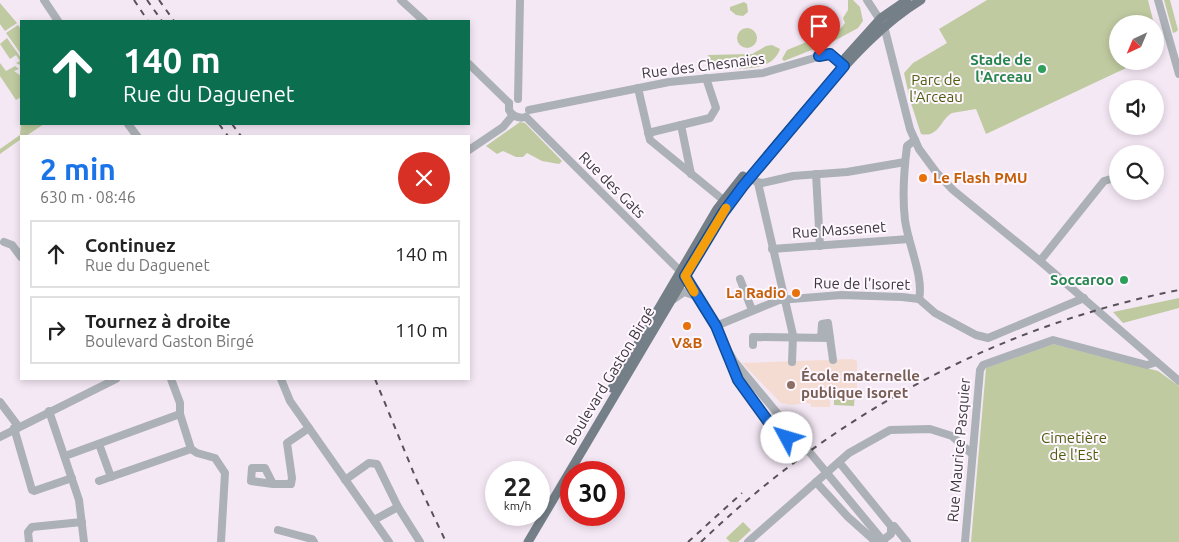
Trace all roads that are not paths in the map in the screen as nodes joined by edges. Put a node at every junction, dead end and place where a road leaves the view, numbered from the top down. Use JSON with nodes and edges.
{"nodes":[{"id":1,"x":44,"y":0,"type":"edge"},
{"id":2,"x":401,"y":0,"type":"edge"},
{"id":3,"x":520,"y":0,"type":"edge"},
{"id":4,"x":867,"y":0,"type":"edge"},
{"id":5,"x":906,"y":0,"type":"edge"},
{"id":6,"x":921,"y":0,"type":"edge"},
{"id":7,"x":1158,"y":0,"type":"edge"},
{"id":8,"x":57,"y":20,"type":"edge"},
{"id":9,"x":423,"y":20,"type":"edge"},
{"id":10,"x":883,"y":22,"type":"junction"},
{"id":11,"x":843,"y":64,"type":"junction"},
{"id":12,"x":470,"y":65,"type":"edge"},
{"id":13,"x":1179,"y":74,"type":"edge"},
{"id":14,"x":706,"y":78,"type":"junction"},
{"id":15,"x":638,"y":88,"type":"junction"},
{"id":16,"x":518,"y":99,"type":"junction"},
{"id":17,"x":509,"y":103,"type":"junction"},
{"id":18,"x":528,"y":113,"type":"junction"},
{"id":19,"x":513,"y":115,"type":"junction"},
{"id":20,"x":681,"y":125,"type":"junction"},
{"id":21,"x":648,"y":133,"type":"junction"},
{"id":22,"x":915,"y":140,"type":"junction"},
{"id":23,"x":470,"y":149,"type":"edge"},
{"id":24,"x":905,"y":162,"type":"junction"},
{"id":25,"x":691,"y":174,"type":"junction"},
{"id":26,"x":816,"y":174,"type":"junction"},
{"id":27,"x":750,"y":177,"type":"junction"},
{"id":28,"x":1109,"y":180,"type":"edge"},
{"id":29,"x":758,"y":184,"type":"junction"},
{"id":30,"x":726,"y":202,"type":"junction"},
{"id":31,"x":909,"y":239,"type":"junction"},
{"id":32,"x":4,"y":242,"type":"dead end"},
{"id":33,"x":820,"y":246,"type":"junction"},
{"id":34,"x":772,"y":248,"type":"junction"},
{"id":35,"x":20,"y":256,"type":"edge"},
{"id":36,"x":1040,"y":261,"type":"junction"},
{"id":37,"x":682,"y":274,"type":"junction"},
{"id":38,"x":740,"y":279,"type":"dead end"},
{"id":39,"x":696,"y":296,"type":"junction"},
{"id":40,"x":919,"y":299,"type":"junction"},
{"id":41,"x":1085,"y":299,"type":"junction"},
{"id":42,"x":784,"y":300,"type":"junction"},
{"id":43,"x":671,"y":302,"type":"junction"},
{"id":44,"x":752,"y":310,"type":"junction"},
{"id":45,"x":716,"y":326,"type":"junction"},
{"id":46,"x":793,"y":337,"type":"junction"},
{"id":47,"x":821,"y":338,"type":"junction"},
{"id":48,"x":830,"y":338,"type":"junction"},
{"id":49,"x":752,"y":346,"type":"dead end"},
{"id":50,"x":727,"y":350,"type":"junction"},
{"id":51,"x":833,"y":360,"type":"dead end"},
{"id":52,"x":792,"y":362,"type":"dead end"},
{"id":53,"x":1157,"y":362,"type":"junction"},
{"id":54,"x":114,"y":380,"type":"edge"},
{"id":55,"x":171,"y":380,"type":"edge"},
{"id":56,"x":281,"y":380,"type":"edge"},
{"id":57,"x":1179,"y":381,"type":"edge"},
{"id":58,"x":0,"y":402,"type":"edge"},
{"id":59,"x":49,"y":411,"type":"junction"},
{"id":60,"x":180,"y":414,"type":"junction"},
{"id":61,"x":16,"y":427,"type":"junction"},
{"id":62,"x":309,"y":428,"type":"junction"},
{"id":63,"x":0,"y":437,"type":"edge"},
{"id":64,"x":787,"y":440,"type":"dead end"},
{"id":65,"x":99,"y":444,"type":"junction"},
{"id":66,"x":191,"y":449,"type":"junction"},
{"id":67,"x":972,"y":454,"type":"junction"},
{"id":68,"x":64,"y":456,"type":"junction"},
{"id":69,"x":839,"y":462,"type":"junction"},
{"id":70,"x":111,"y":477,"type":"junction"},
{"id":71,"x":72,"y":478,"type":"junction"},
{"id":72,"x":345,"y":480,"type":"junction"},
{"id":73,"x":99,"y":481,"type":"dead end"},
{"id":74,"x":816,"y":482,"type":"junction"},
{"id":75,"x":273,"y":484,"type":"dead end"},
{"id":76,"x":550,"y":494,"type":"edge"},
{"id":77,"x":398,"y":507,"type":"junction"},
{"id":78,"x":374,"y":520,"type":"junction"},
{"id":79,"x":82,"y":522,"type":"junction"},
{"id":80,"x":531,"y":526,"type":"edge"},
{"id":81,"x":892,"y":526,"type":"junction"},
{"id":82,"x":278,"y":530,"type":"dead end"},
{"id":83,"x":881,"y":541,"type":"edge"},
{"id":84,"x":29,"y":542,"type":"edge"},
{"id":85,"x":84,"y":542,"type":"edge"},
{"id":86,"x":221,"y":542,"type":"edge"},
{"id":87,"x":314,"y":542,"type":"edge"},
{"id":88,"x":389,"y":542,"type":"edge"},
{"id":89,"x":420,"y":542,"type":"edge"},
{"id":90,"x":522,"y":542,"type":"edge"},
{"id":91,"x":528,"y":542,"type":"edge"},
{"id":92,"x":748,"y":542,"type":"edge"},
{"id":93,"x":908,"y":542,"type":"edge"},
{"id":94,"x":966,"y":542,"type":"edge"}],
"edges":[{"from":1,"to":8,"type":"street"},
{"from":2,"to":9,"type":"street"},
{"from":3,"to":16,"type":"street"},
{"from":4,"to":10,"type":"street"},
{"from":5,"to":10,"type":"main road"},
{"from":6,"to":10,"type":"main road"},
{"from":7,"to":13,"type":"street"},
{"from":10,"to":11,"type":"main road","name":"Boulevard Gaston Birgé"},
{"from":10,"to":22,"type":"street"},
{"from":11,"to":14,"type":"street","name":"Rue des Chesnaies"},
{"from":11,"to":27,"type":"main road","name":"Boulevard Gaston Birgé"},
{"from":11,"to":30,"type":"main road","name":"Boulevard Gaston Birgé"},
{"from":12,"to":17,"type":"street"},
{"from":14,"to":15,"type":"street","name":"Rue des Chesnaies"},
{"from":14,"to":20,"type":"street"},
{"from":15,"to":18,"type":"street","name":"Rue des Chesnaies"},
{"from":15,"to":21,"type":"street"},
{"from":16,"to":17,"type":"street"},
{"from":16,"to":18,"type":"street"},
{"from":17,"to":19,"type":"street"},
{"from":18,"to":19,"type":"street"},
{"from":18,"to":37,"type":"street","name":"Rue des Gats"},
{"from":19,"to":23,"type":"street"},
{"from":20,"to":21,"type":"street"},
{"from":20,"to":25,"type":"street"},
{"from":21,"to":25,"type":"street"},
{"from":22,"to":24,"type":"street"},
{"from":22,"to":36,"type":"street"},
{"from":24,"to":26,"type":"street"},
{"from":24,"to":31,"type":"street"},
{"from":25,"to":30,"type":"street"},
{"from":26,"to":29,"type":"street"},
{"from":26,"to":33,"type":"street"},
{"from":27,"to":29,"type":"street"},
{"from":27,"to":30,"type":"main road","name":"Boulevard Gaston Birgé"},
{"from":28,"to":36,"type":"street"},
{"from":29,"to":34,"type":"street"},
{"from":30,"to":37,"type":"main road","name":"Boulevard Gaston Birgé"},
{"from":31,"to":33,"type":"street","name":"Rue Massenet"},
{"from":31,"to":40,"type":"street"},
{"from":32,"to":35,"type":"street"},
{"from":33,"to":34,"type":"street","name":"Rue Massenet"},
{"from":34,"to":42,"type":"street"},
{"from":36,"to":41,"type":"street"},
{"from":37,"to":39,"type":"street","name":"Rue des Gats"},
{"from":37,"to":43,"type":"main road","name":"Boulevard Gaston Birgé"},
{"from":37,"to":76,"type":"main road","name":"Boulevard Gaston Birgé"},
{"from":38,"to":44,"type":"street"},
{"from":39,"to":43,"type":"street"},
{"from":39,"to":45,"type":"street","name":"Rue des Gats"},
{"from":40,"to":41,"type":"street","name":"Rue de l'Isoret"},
{"from":40,"to":42,"type":"street","name":"Rue de l'Isoret"},
{"from":41,"to":53,"type":"street"},
{"from":42,"to":44,"type":"street","name":"Rue de l'Isoret"},
{"from":42,"to":46,"type":"street"},
{"from":43,"to":91,"type":"main road","name":"Boulevard Gaston Birgé"},
{"from":44,"to":45,"type":"street","name":"Rue de l'Isoret"},
{"from":45,"to":50,"type":"street","name":"Rue des Gats"},
{"from":46,"to":47,"type":"street"},
{"from":46,"to":49,"type":"street"},
{"from":46,"to":52,"type":"street"},
{"from":47,"to":48,"type":"street"},
{"from":47,"to":48,"type":"street"},
{"from":48,"to":51,"type":"street"},
{"from":50,"to":64,"type":"street"},
{"from":50,"to":83,"type":"street"},
{"from":53,"to":57,"type":"street"},
{"from":53,"to":67,"type":"street","name":"Rue Maurice Pasquier"},
{"from":54,"to":59,"type":"street"},
{"from":55,"to":60,"type":"street"},
{"from":56,"to":62,"type":"street"},
{"from":58,"to":61,"type":"street"},
{"from":59,"to":61,"type":"street"},
{"from":59,"to":68,"type":"street"},
{"from":60,"to":65,"type":"street"},
{"from":60,"to":66,"type":"street"},
{"from":61,"to":63,"type":"street"},
{"from":61,"to":71,"type":"street"},
{"from":62,"to":72,"type":"street"},
{"from":62,"to":75,"type":"street"},
{"from":65,"to":68,"type":"street"},
{"from":65,"to":70,"type":"street"},
{"from":66,"to":70,"type":"street"},
{"from":66,"to":86,"type":"street"},
{"from":67,"to":69,"type":"street"},
{"from":67,"to":94,"type":"street","name":"Rue Maurice Pasquier"},
{"from":68,"to":71,"type":"street"},
{"from":69,"to":74,"type":"street"},
{"from":69,"to":81,"type":"street"},
{"from":70,"to":73,"type":"street"},
{"from":71,"to":79,"type":"street"},
{"from":72,"to":77,"type":"street"},
{"from":72,"to":78,"type":"street"},
{"from":74,"to":83,"type":"street"},
{"from":74,"to":92,"type":"street"},
{"from":77,"to":78,"type":"street"},
{"from":77,"to":89,"type":"street"},
{"from":78,"to":88,"type":"street"},
{"from":79,"to":84,"type":"street"},
{"from":79,"to":85,"type":"street"},
{"from":80,"to":90,"type":"main road","name":"Boulevard Gaston Birgé"},
{"from":81,"to":83,"type":"street"},
{"from":81,"to":93,"type":"street"},
{"from":82,"to":87,"type":"street"}]}
